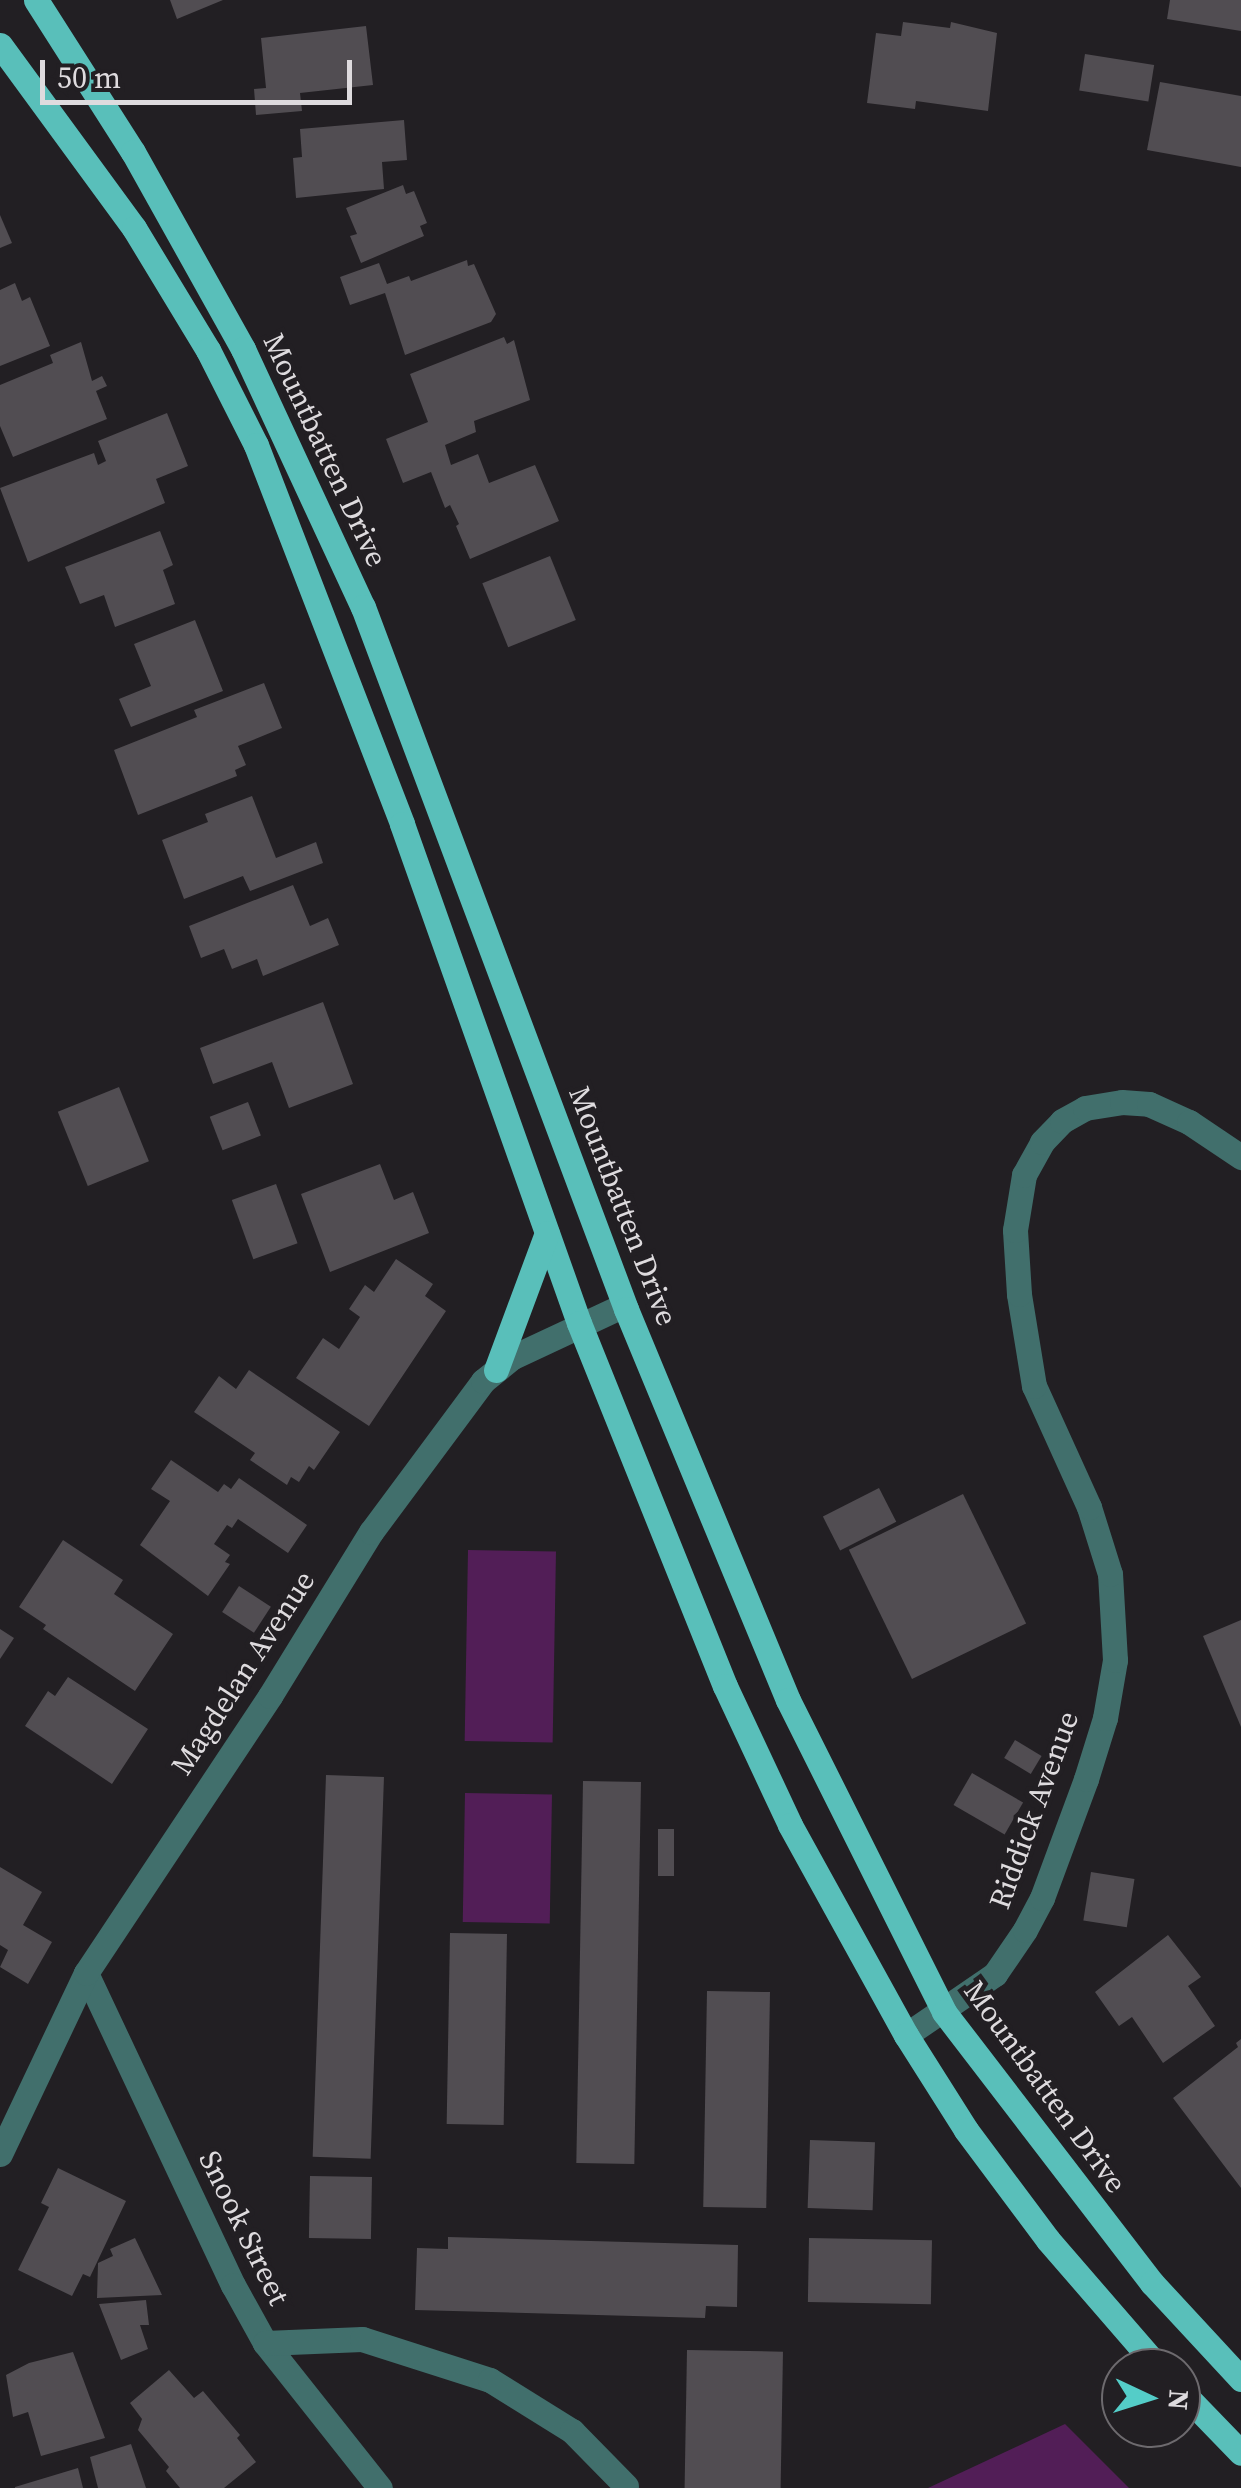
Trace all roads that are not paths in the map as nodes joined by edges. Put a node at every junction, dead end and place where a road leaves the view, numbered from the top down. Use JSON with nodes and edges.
{"nodes":[{"id":1,"x":36,"y":0,"type":"edge"},
{"id":2,"x":0,"y":46,"type":"edge"},
{"id":3,"x":1241,"y":1157,"type":"edge"},
{"id":4,"x":547,"y":1233,"type":"junction"},
{"id":5,"x":624,"y":1305,"type":"junction"},
{"id":6,"x":579,"y":1323,"type":"junction"},
{"id":7,"x":496,"y":1370,"type":"junction"},
{"id":8,"x":86,"y":1973,"type":"junction"},
{"id":9,"x":944,"y":2012,"type":"junction"},
{"id":10,"x":906,"y":2036,"type":"junction"},
{"id":11,"x":0,"y":2154,"type":"edge"},
{"id":12,"x":265,"y":2342,"type":"junction"},
{"id":13,"x":1142,"y":2348,"type":"edge"},
{"id":14,"x":1241,"y":2379,"type":"edge"},
{"id":15,"x":1201,"y":2412,"type":"edge"},
{"id":16,"x":1241,"y":2453,"type":"edge"},
{"id":17,"x":626,"y":2486,"type":"edge"},
{"id":18,"x":380,"y":2488,"type":"edge"}],
"edges":[{"from":1,"to":5,"type":"main road","name":"Mountbatten Drive"},
{"from":2,"to":4,"type":"main road","name":"Mountbatten Drive"},
{"from":3,"to":9,"type":"street","name":"Riddick Avenue"},
{"from":4,"to":6,"type":"main road","name":"Mountbatten Drive"},
{"from":4,"to":7,"type":"main road"},
{"from":5,"to":6,"type":"street","name":"Magdelan Avenue"},
{"from":5,"to":9,"type":"main road","name":"Mountbatten Drive"},
{"from":6,"to":7,"type":"street","name":"Magdelan Avenue"},
{"from":6,"to":10,"type":"main road","name":"Mountbatten Drive"},
{"from":7,"to":8,"type":"street","name":"Magdelan Avenue"},
{"from":8,"to":11,"type":"street","name":"Magdelan Avenue"},
{"from":8,"to":12,"type":"street","name":"Snook Street"},
{"from":9,"to":10,"type":"street","name":"Riddick Avenue"},
{"from":9,"to":14,"type":"main road","name":"Mountbatten Drive"},
{"from":10,"to":13,"type":"main road","name":"Mountbatten Drive"},
{"from":12,"to":17,"type":"street"},
{"from":12,"to":18,"type":"street","name":"Snook Street"},
{"from":15,"to":16,"type":"main road"}]}
